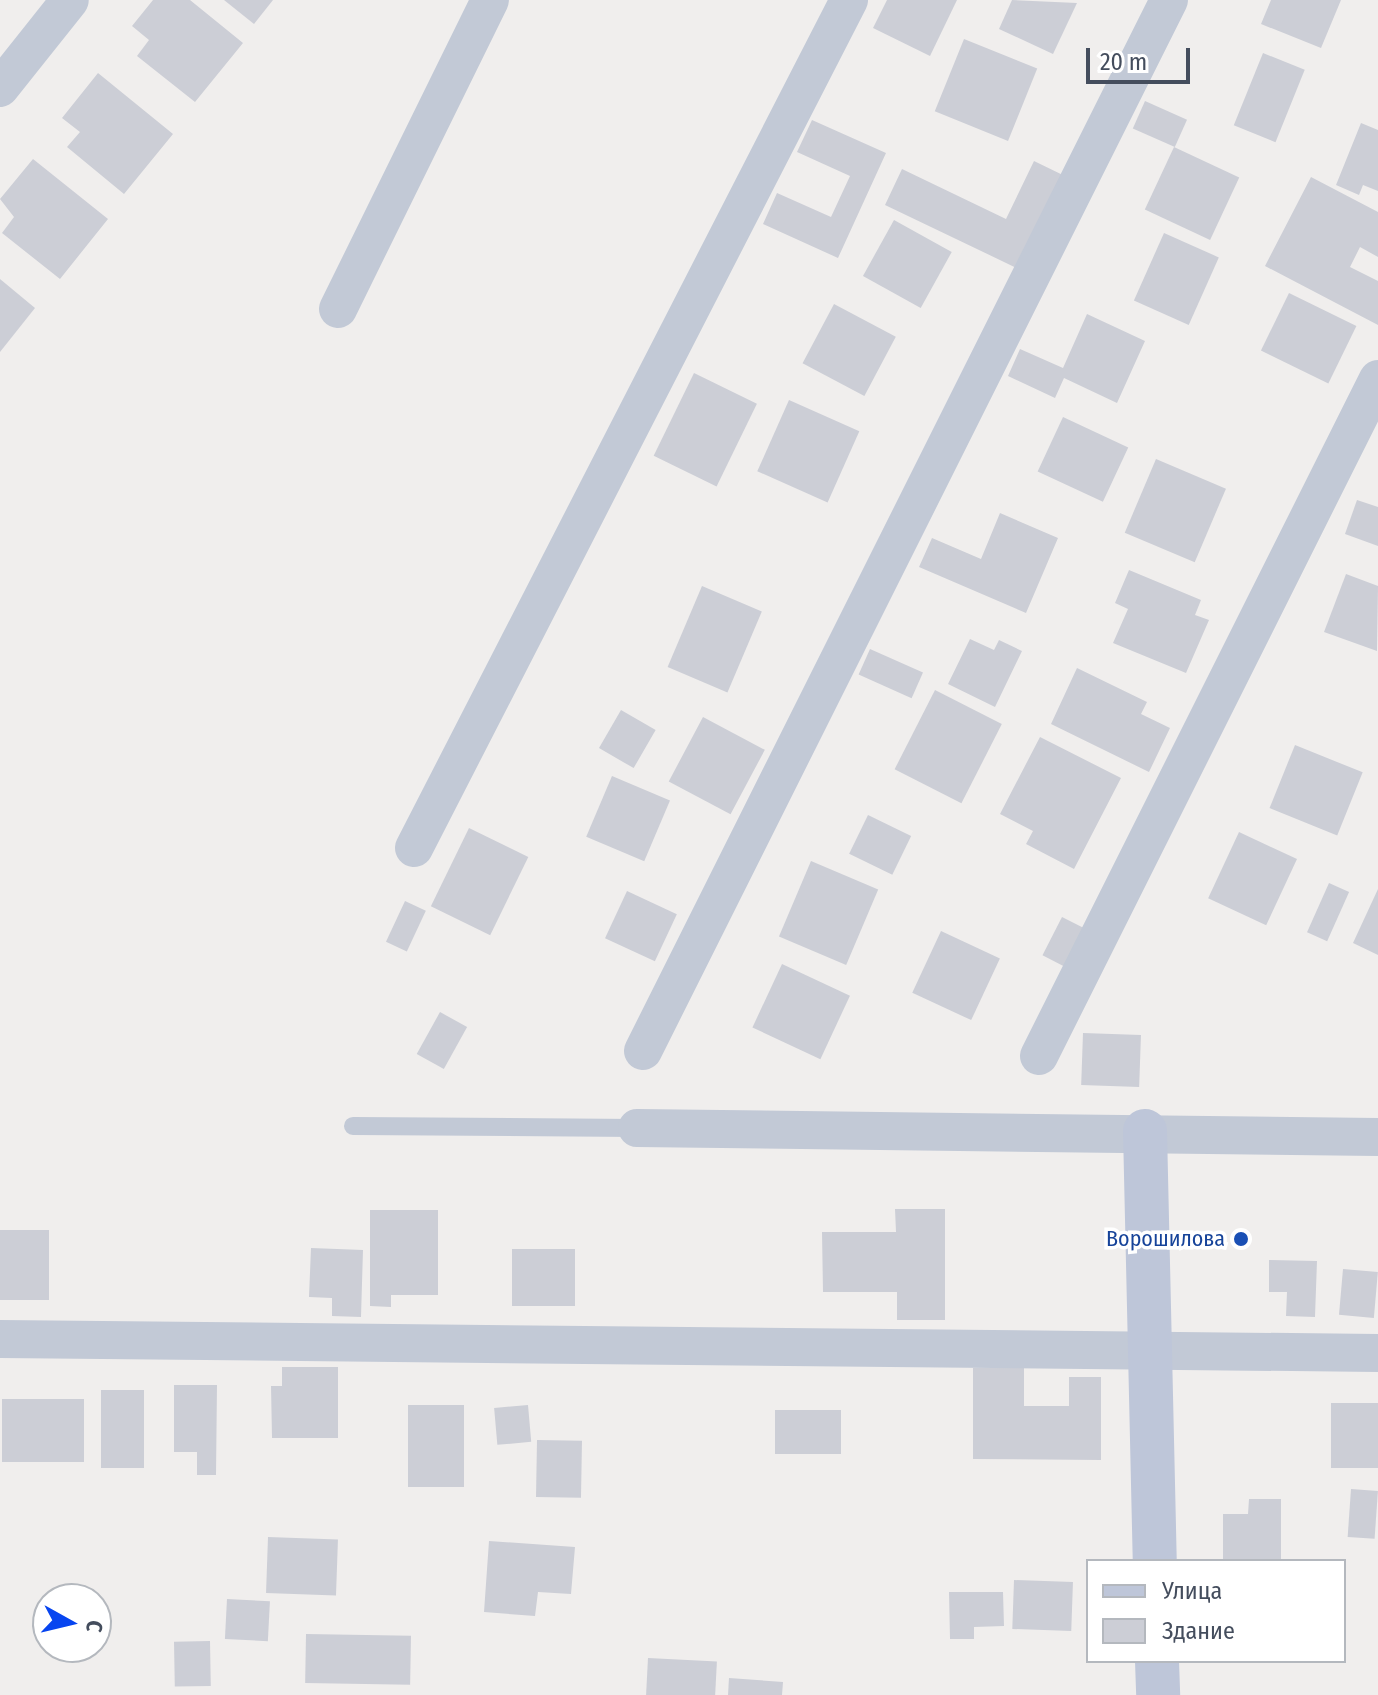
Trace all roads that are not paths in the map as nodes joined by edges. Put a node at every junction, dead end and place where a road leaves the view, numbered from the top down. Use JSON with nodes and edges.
{"nodes":[{"id":1,"x":70,"y":0,"type":"edge"},
{"id":2,"x":490,"y":0,"type":"edge"},
{"id":3,"x":849,"y":0,"type":"edge"},
{"id":4,"x":1169,"y":0,"type":"edge"},
{"id":5,"x":0,"y":88,"type":"edge"},
{"id":6,"x":338,"y":309,"type":"dead end"},
{"id":7,"x":1378,"y":379,"type":"edge"},
{"id":8,"x":414,"y":848,"type":"dead end"},
{"id":9,"x":643,"y":1051,"type":"dead end"},
{"id":10,"x":1039,"y":1056,"type":"dead end"},
{"id":11,"x":353,"y":1126,"type":"dead end"},
{"id":12,"x":637,"y":1128,"type":"joint"},
{"id":13,"x":1145,"y":1131,"type":"junction"},
{"id":14,"x":1378,"y":1137,"type":"edge"},
{"id":15,"x":0,"y":1339,"type":"edge"},
{"id":16,"x":1150,"y":1353,"type":"junction"},
{"id":17,"x":1378,"y":1353,"type":"edge"},
{"id":18,"x":1155,"y":1559,"type":"edge"},
{"id":19,"x":1157,"y":1663,"type":"edge"},
{"id":20,"x":1158,"y":1695,"type":"edge"}],
"edges":[{"from":1,"to":5,"type":"street"},
{"from":2,"to":6,"type":"street"},
{"from":3,"to":8,"type":"street"},
{"from":4,"to":9,"type":"street"},
{"from":7,"to":10,"type":"street"},
{"from":11,"to":12,"type":"lane"},
{"from":12,"to":13,"type":"street"},
{"from":13,"to":14,"type":"street"},
{"from":13,"to":16,"type":"street"},
{"from":15,"to":16,"type":"street"},
{"from":16,"to":17,"type":"street"},
{"from":16,"to":18,"type":"street"},
{"from":19,"to":20,"type":"street"}]}
